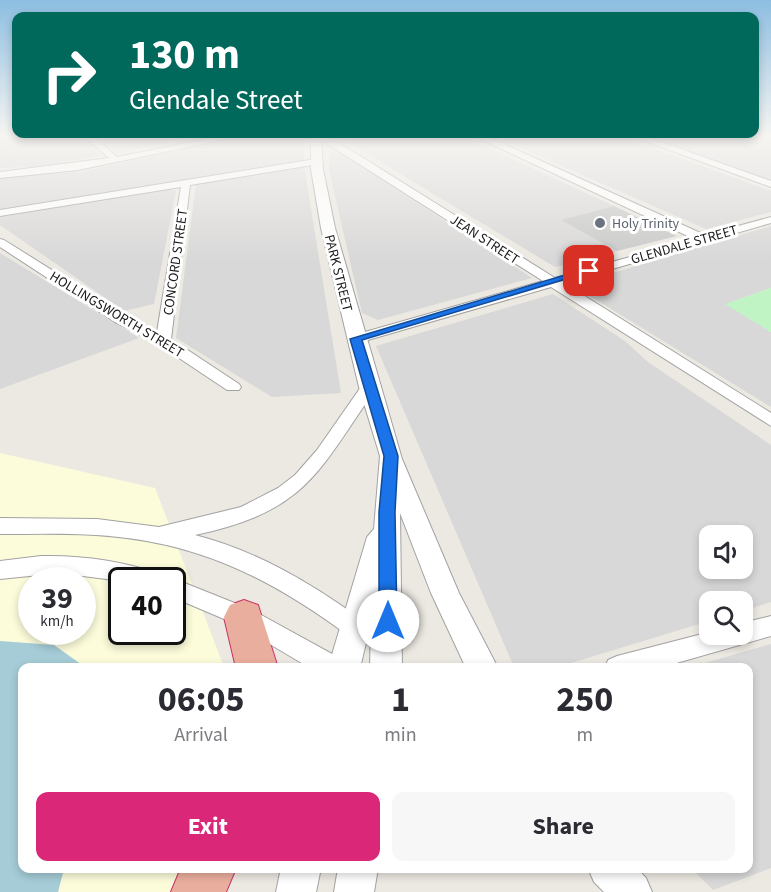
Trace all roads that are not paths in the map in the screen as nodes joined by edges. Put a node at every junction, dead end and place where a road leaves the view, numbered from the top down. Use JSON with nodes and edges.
{"nodes":[{"id":1,"x":219,"y":178,"type":"edge"},
{"id":2,"x":319,"y":178,"type":"edge"},
{"id":3,"x":383,"y":178,"type":"edge"},
{"id":4,"x":569,"y":178,"type":"edge"},
{"id":5,"x":753,"y":178,"type":"edge"},
{"id":6,"x":186,"y":183,"type":"junction"},
{"id":7,"x":771,"y":184,"type":"edge"},
{"id":8,"x":0,"y":213,"type":"edge"},
{"id":9,"x":771,"y":220,"type":"edge"},
{"id":10,"x":704,"y":239,"type":"junction"},
{"id":11,"x":0,"y":242,"type":"edge"},
{"id":12,"x":551,"y":281,"type":"junction"},
{"id":13,"x":356,"y":339,"type":"junction"},
{"id":14,"x":163,"y":341,"type":"junction"},
{"id":15,"x":233,"y":387,"type":"dead end"},
{"id":16,"x":369,"y":387,"type":"junction"},
{"id":17,"x":771,"y":421,"type":"edge"},
{"id":18,"x":391,"y":456,"type":"junction"},
{"id":19,"x":387,"y":512,"type":"junction"},
{"id":20,"x":0,"y":526,"type":"edge"},
{"id":21,"x":158,"y":534,"type":"junction"},
{"id":22,"x":0,"y":570,"type":"edge"},
{"id":23,"x":108,"y":570,"type":"edge"},
{"id":24,"x":186,"y":593,"type":"edge"},
{"id":25,"x":244,"y":617,"type":"junction"},
{"id":26,"x":771,"y":626,"type":"edge"},
{"id":27,"x":354,"y":627,"type":"junction"},
{"id":28,"x":753,"y":631,"type":"edge"},
{"id":29,"x":701,"y":645,"type":"edge"},
{"id":30,"x":256,"y":663,"type":"edge"},
{"id":31,"x":325,"y":663,"type":"edge"},
{"id":32,"x":345,"y":663,"type":"edge"},
{"id":33,"x":389,"y":663,"type":"edge"},
{"id":34,"x":390,"y":663,"type":"edge"},
{"id":35,"x":479,"y":663,"type":"edge"},
{"id":36,"x":635,"y":663,"type":"edge"},
{"id":37,"x":208,"y":873,"type":"edge"},
{"id":38,"x":300,"y":873,"type":"edge"},
{"id":39,"x":357,"y":873,"type":"edge"},
{"id":40,"x":198,"y":892,"type":"edge"},
{"id":41,"x":296,"y":892,"type":"edge"},
{"id":42,"x":354,"y":892,"type":"edge"}],
"edges":[{"from":1,"to":6,"type":"street"},
{"from":2,"to":13,"type":"street","name":"PARK STREET"},
{"from":3,"to":12,"type":"street","name":"JEAN STREET"},
{"from":4,"to":10,"type":"street"},
{"from":5,"to":7,"type":"street"},
{"from":6,"to":8,"type":"street"},
{"from":6,"to":14,"type":"street","name":"CONCORD STREET"},
{"from":9,"to":10,"type":"street","name":"GLENDALE STREET"},
{"from":10,"to":12,"type":"street","name":"GLENDALE STREET"},
{"from":11,"to":14,"type":"street","name":"HOLLINGSWORTH STREET"},
{"from":12,"to":13,"type":"street","name":"GLENDALE STREET"},
{"from":12,"to":17,"type":"street","name":"JEAN STREET"},
{"from":13,"to":16,"type":"street","name":"PARK STREET"},
{"from":14,"to":15,"type":"street","name":"HOLLINGSWORTH STREET"},
{"from":16,"to":18,"type":"street","name":"PARK STREET"},
{"from":16,"to":21,"type":"street"},
{"from":18,"to":19,"type":"street","name":"PARK STREET"},
{"from":18,"to":35,"type":"street"},
{"from":19,"to":27,"type":"street","name":"PARK STREET"},
{"from":19,"to":34,"type":"street","name":"PARK STREET"},
{"from":20,"to":21,"type":"street"},
{"from":21,"to":27,"type":"street"},
{"from":22,"to":23,"type":"street"},
{"from":24,"to":25,"type":"street"},
{"from":25,"to":30,"type":"highway"},
{"from":25,"to":31,"type":"street"},
{"from":26,"to":28,"type":"street"},
{"from":27,"to":32,"type":"street"},
{"from":27,"to":33,"type":"street","name":"PARK STREET"},
{"from":29,"to":36,"type":"street"},
{"from":37,"to":40,"type":"highway"},
{"from":38,"to":41,"type":"street"},
{"from":39,"to":42,"type":"street"}]}
